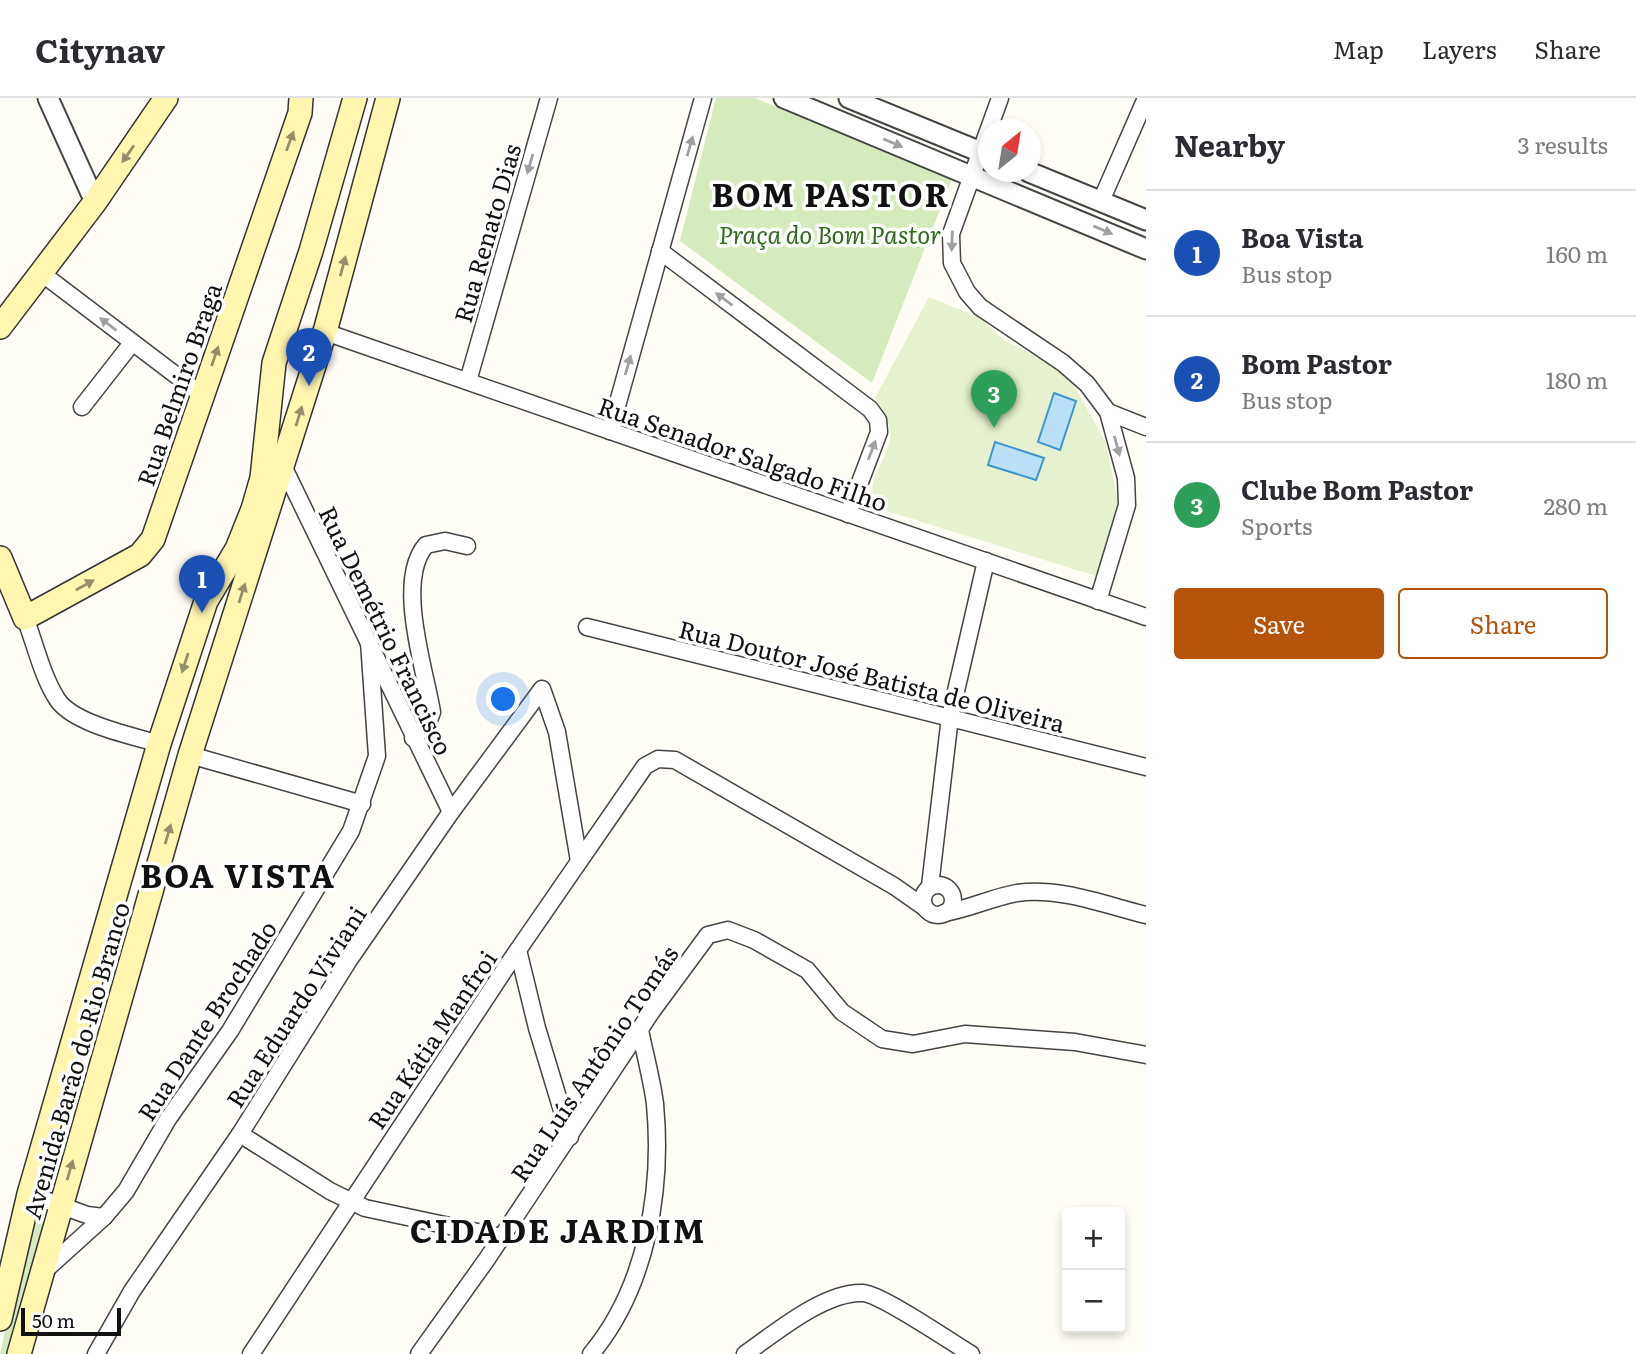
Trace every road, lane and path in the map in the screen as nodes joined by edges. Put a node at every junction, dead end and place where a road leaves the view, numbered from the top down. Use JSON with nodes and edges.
{"nodes":[{"id":1,"x":48,"y":98,"type":"edge"},
{"id":2,"x":166,"y":98,"type":"edge"},
{"id":3,"x":355,"y":98,"type":"edge"},
{"id":4,"x":388,"y":98,"type":"edge"},
{"id":5,"x":549,"y":98,"type":"edge"},
{"id":6,"x":703,"y":98,"type":"edge"},
{"id":7,"x":784,"y":98,"type":"edge"},
{"id":8,"x":1000,"y":98,"type":"edge"},
{"id":9,"x":1146,"y":98,"type":"edge"},
{"id":10,"x":300,"y":100,"type":"edge"},
{"id":11,"x":857,"y":100,"type":"edge"},
{"id":12,"x":994,"y":119,"type":"edge"},
{"id":13,"x":851,"y":125,"type":"junction"},
{"id":14,"x":978,"y":150,"type":"edge"},
{"id":15,"x":978,"y":164,"type":"edge"},
{"id":16,"x":971,"y":176,"type":"junction"},
{"id":17,"x":1041,"y":177,"type":"edge"},
{"id":18,"x":1101,"y":201,"type":"junction"},
{"id":19,"x":95,"y":202,"type":"junction"},
{"id":20,"x":1146,"y":220,"type":"edge"},
{"id":21,"x":1146,"y":249,"type":"edge"},
{"id":22,"x":311,"y":251,"type":"junction"},
{"id":23,"x":660,"y":251,"type":"junction"},
{"id":24,"x":40,"y":272,"type":"junction"},
{"id":25,"x":0,"y":327,"type":"edge"},
{"id":26,"x":325,"y":332,"type":"junction"},
{"id":27,"x":132,"y":342,"type":"junction"},
{"id":28,"x":274,"y":363,"type":"junction"},
{"id":29,"x":468,"y":382,"type":"junction"},
{"id":30,"x":273,"y":391,"type":"junction"},
{"id":31,"x":202,"y":395,"type":"junction"},
{"id":32,"x":82,"y":407,"type":"dead end"},
{"id":33,"x":1108,"y":412,"type":"junction"},
{"id":34,"x":1146,"y":427,"type":"edge"},
{"id":35,"x":610,"y":431,"type":"junction"},
{"id":36,"x":284,"y":468,"type":"junction"},
{"id":37,"x":295,"y":492,"type":"junction"},
{"id":38,"x":272,"y":505,"type":"junction"},
{"id":39,"x":848,"y":514,"type":"junction"},
{"id":40,"x":467,"y":546,"type":"dead end"},
{"id":41,"x":0,"y":558,"type":"edge"},
{"id":42,"x":986,"y":561,"type":"junction"},
{"id":43,"x":1098,"y":601,"type":"junction"},
{"id":44,"x":1146,"y":617,"type":"edge"},
{"id":45,"x":25,"y":618,"type":"junction"},
{"id":46,"x":200,"y":619,"type":"junction"},
{"id":47,"x":587,"y":627,"type":"dead end"},
{"id":48,"x":231,"y":629,"type":"junction"},
{"id":49,"x":369,"y":642,"type":"junction"},
{"id":50,"x":950,"y":717,"type":"junction"},
{"id":51,"x":413,"y":738,"type":"junction"},
{"id":52,"x":159,"y":744,"type":"junction"},
{"id":53,"x":190,"y":755,"type":"junction"},
{"id":54,"x":1146,"y":767,"type":"edge"},
{"id":55,"x":362,"y":804,"type":"junction"},
{"id":56,"x":451,"y":812,"type":"junction"},
{"id":57,"x":579,"y":861,"type":"junction"},
{"id":58,"x":952,"y":895,"type":"junction"},
{"id":59,"x":926,"y":896,"type":"junction"},
{"id":60,"x":979,"y":905,"type":"junction"},
{"id":61,"x":944,"y":913,"type":"junction"},
{"id":62,"x":1146,"y":915,"type":"edge"},
{"id":63,"x":100,"y":950,"type":"junction"},
{"id":64,"x":518,"y":950,"type":"junction"},
{"id":65,"x":133,"y":955,"type":"junction"},
{"id":66,"x":640,"y":1030,"type":"junction"},
{"id":67,"x":1146,"y":1055,"type":"edge"},
{"id":68,"x":240,"y":1134,"type":"junction"},
{"id":69,"x":570,"y":1137,"type":"junction"},
{"id":70,"x":29,"y":1194,"type":"junction"},
{"id":71,"x":351,"y":1201,"type":"junction"},
{"id":72,"x":61,"y":1203,"type":"junction"},
{"id":73,"x":104,"y":1217,"type":"junction"},
{"id":74,"x":501,"y":1237,"type":"junction"},
{"id":75,"x":41,"y":1273,"type":"junction"},
{"id":76,"x":0,"y":1319,"type":"edge"},
{"id":77,"x":19,"y":1354,"type":"edge"},
{"id":78,"x":96,"y":1354,"type":"edge"},
{"id":79,"x":251,"y":1354,"type":"edge"},
{"id":80,"x":419,"y":1354,"type":"edge"},
{"id":81,"x":591,"y":1354,"type":"edge"},
{"id":82,"x":745,"y":1354,"type":"edge"},
{"id":83,"x":971,"y":1354,"type":"edge"}],
"edges":[{"from":1,"to":19,"type":"street"},
{"from":2,"to":19,"type":"main road","one_way":true},
{"from":3,"to":22,"type":"main road","name":"Avenida Barão do Rio Branco"},
{"from":26,"to":4,"type":"main road","name":"Avenida Barão do Rio Branco","one_way":true},
{"from":5,"to":29,"type":"street","name":"Rua Renato Dias","one_way":true},
{"from":23,"to":6,"type":"street","one_way":true},
{"from":7,"to":13,"type":"street"},
{"from":8,"to":12,"type":"street"},
{"from":9,"to":18,"type":"street"},
{"from":31,"to":10,"type":"main road","name":"Rua Belmiro Braga","one_way":true},
{"from":11,"to":13,"type":"street"},
{"from":11,"to":14,"type":"street"},
{"from":13,"to":16,"type":"street","one_way":true},
{"from":15,"to":16,"type":"street"},
{"from":16,"to":21,"type":"street","one_way":true},
{"from":16,"to":33,"type":"street","one_way":true},
{"from":17,"to":18,"type":"street"},
{"from":18,"to":20,"type":"street"},
{"from":19,"to":24,"type":"main road"},
{"from":22,"to":26,"type":"main road"},
{"from":22,"to":28,"type":"main road","name":"Avenida Barão do Rio Branco"},
{"from":35,"to":23,"type":"street","one_way":true},
{"from":39,"to":23,"type":"street","one_way":true},
{"from":24,"to":25,"type":"main road"},
{"from":27,"to":24,"type":"street","one_way":true},
{"from":26,"to":28,"type":"main road"},
{"from":26,"to":29,"type":"street","name":"Rua Senador Salgado Filho"},
{"from":36,"to":26,"type":"main road","name":"Avenida Barão do Rio Branco","one_way":true},
{"from":27,"to":31,"type":"street"},
{"from":27,"to":32,"type":"street"},
{"from":28,"to":30,"type":"main road","name":"Avenida Barão do Rio Branco"},
{"from":29,"to":35,"type":"street","name":"Rua Senador Salgado Filho"},
{"from":30,"to":36,"type":"main road"},
{"from":30,"to":46,"type":"main road","name":"Avenida Barão do Rio Branco"},
{"from":45,"to":31,"type":"main road","name":"Rua Belmiro Braga","one_way":true},
{"from":33,"to":34,"type":"street"},
{"from":33,"to":43,"type":"street","one_way":true},
{"from":35,"to":39,"type":"street","name":"Rua Senador Salgado Filho"},
{"from":36,"to":37,"type":"street","name":"Rua Demétrio Francisco"},
{"from":36,"to":38,"type":"main road","name":"Avenida Barão do Rio Branco"},
{"from":37,"to":38,"type":"main road"},
{"from":37,"to":49,"type":"street","name":"Rua Demétrio Francisco"},
{"from":48,"to":38,"type":"main road","name":"Avenida Barão do Rio Branco","one_way":true},
{"from":39,"to":42,"type":"street","name":"Rua Senador Salgado Filho"},
{"from":40,"to":51,"type":"street"},
{"from":41,"to":45,"type":"main road"},
{"from":42,"to":43,"type":"street","name":"Rua Senador Salgado Filho"},
{"from":42,"to":50,"type":"street"},
{"from":43,"to":44,"type":"street","name":"Rua Senador Salgado Filho"},
{"from":45,"to":52,"type":"street"},
{"from":46,"to":48,"type":"main road"},
{"from":46,"to":52,"type":"main road","name":"Avenida Barão do Rio Branco","one_way":true},
{"from":47,"to":50,"type":"street","name":"Rua Doutor José Batista de Oliveira"},
{"from":48,"to":53,"type":"main road","name":"Avenida Barão do Rio Branco"},
{"from":49,"to":51,"type":"street","name":"Rua Demétrio Francisco"},
{"from":49,"to":55,"type":"street","name":"Rua Dante Brochado"},
{"from":50,"to":54,"type":"street","name":"Rua Doutor José Batista de Oliveira"},
{"from":50,"to":59,"type":"street"},
{"from":51,"to":56,"type":"street","name":"Rua Demétrio Francisco"},
{"from":52,"to":63,"type":"main road","name":"Avenida Barão do Rio Branco"},
{"from":53,"to":55,"type":"street"},
{"from":65,"to":53,"type":"main road","name":"Avenida Barão do Rio Branco","one_way":true},
{"from":55,"to":73,"type":"street","name":"Rua Dante Brochado"},
{"from":56,"to":57,"type":"street","name":"Rua Eduardo Viviani"},
{"from":56,"to":68,"type":"street","name":"Rua Eduardo Viviani"},
{"from":57,"to":59,"type":"street","name":"Rua Kátia Manfroi"},
{"from":57,"to":64,"type":"street","name":"Rua Kátia Manfroi"},
{"from":58,"to":59,"type":"street"},
{"from":58,"to":60,"type":"street"},
{"from":58,"to":61,"type":"street"},
{"from":59,"to":61,"type":"street"},
{"from":60,"to":61,"type":"street"},
{"from":60,"to":62,"type":"street"},
{"from":63,"to":65,"type":"main road"},
{"from":63,"to":70,"type":"main road","name":"Avenida Barão do Rio Branco"},
{"from":64,"to":69,"type":"street"},
{"from":64,"to":71,"type":"street","name":"Rua Kátia Manfroi"},
{"from":72,"to":65,"type":"main road","name":"Avenida Barão do Rio Branco","one_way":true},
{"from":66,"to":67,"type":"street","name":"Rua Luís Antônio Tomás"},
{"from":66,"to":69,"type":"street","name":"Rua Luís Antônio Tomás"},
{"from":66,"to":81,"type":"street"},
{"from":68,"to":71,"type":"street"},
{"from":68,"to":78,"type":"street","name":"Rua Eduardo Viviani"},
{"from":69,"to":74,"type":"street","name":"Rua Luís Antônio Tomás"},
{"from":70,"to":72,"type":"street"},
{"from":70,"to":76,"type":"main road","name":"Avenida Barão do Rio Branco"},
{"from":71,"to":74,"type":"street"},
{"from":71,"to":79,"type":"street","name":"Rua Kátia Manfroi"},
{"from":72,"to":73,"type":"street"},
{"from":72,"to":75,"type":"main road","name":"Avenida Barão do Rio Branco"},
{"from":73,"to":75,"type":"street","name":"Rua Dante Brochado"},
{"from":74,"to":80,"type":"street","name":"Rua Luís Antônio Tomás"},
{"from":75,"to":77,"type":"main road","name":"Avenida Barão do Rio Branco"},
{"from":82,"to":83,"type":"street"}]}
